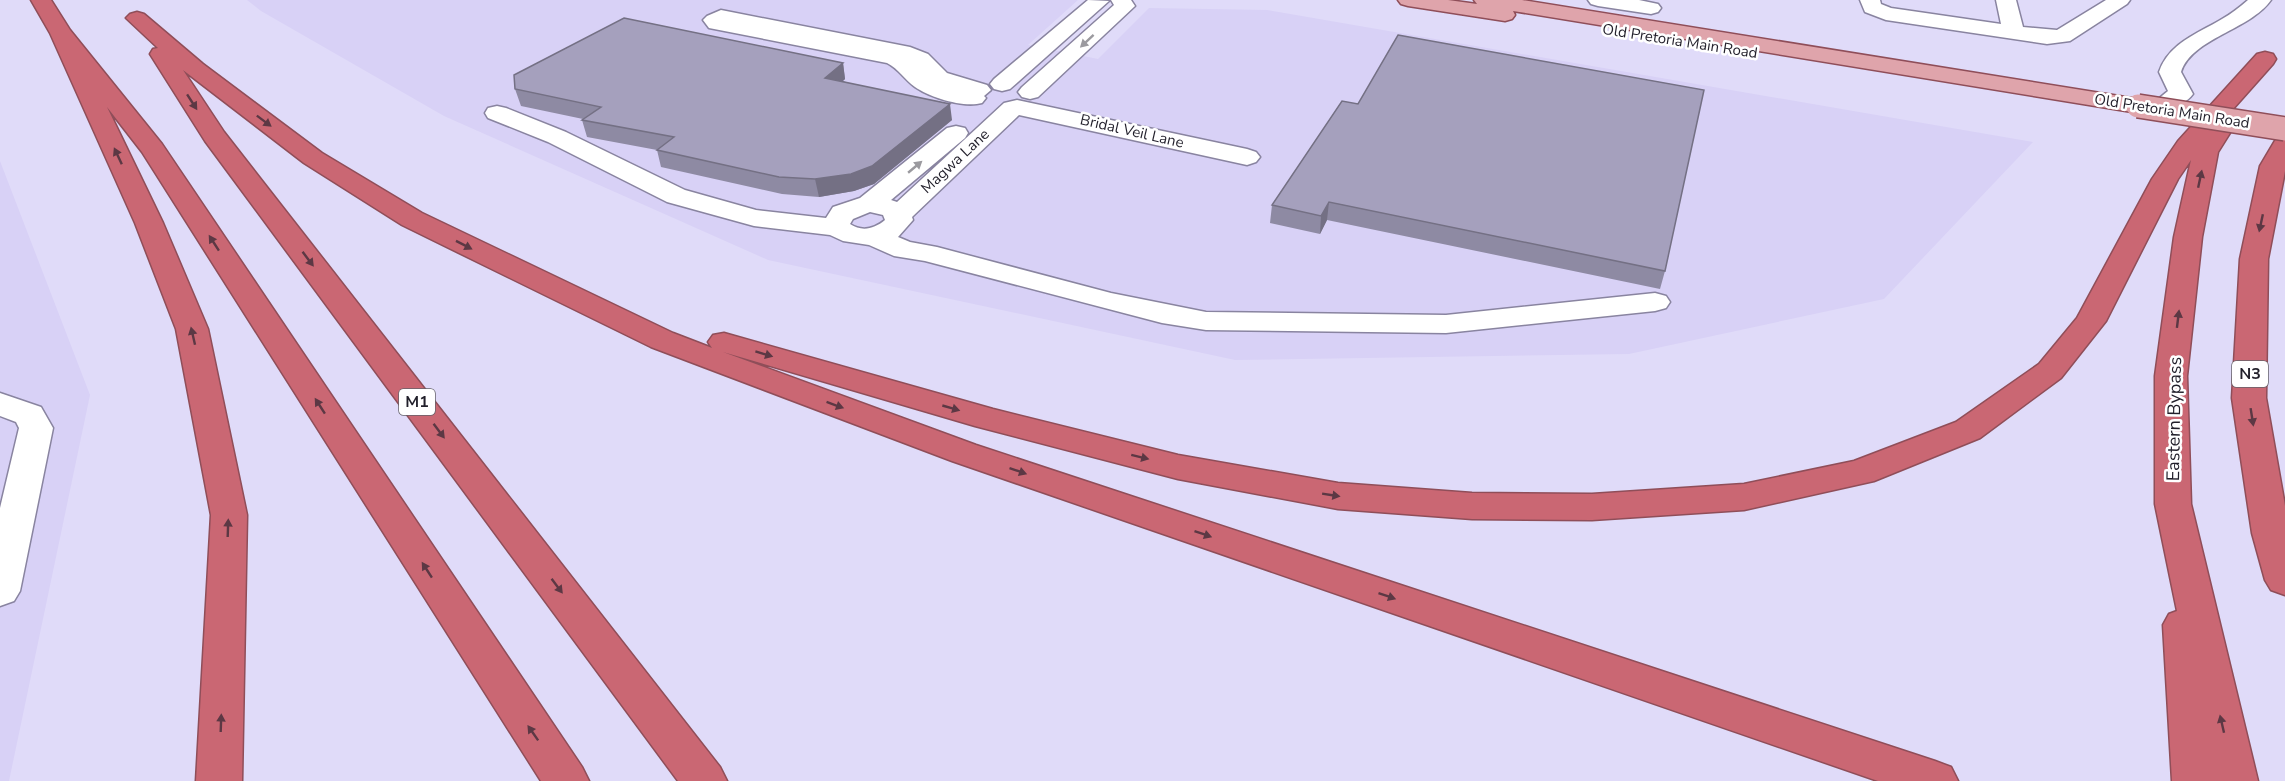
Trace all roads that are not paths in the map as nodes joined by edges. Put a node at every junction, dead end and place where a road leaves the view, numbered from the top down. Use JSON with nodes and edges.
{"nodes":[{"id":1,"x":41,"y":0,"type":"edge"},
{"id":2,"x":1105,"y":0,"type":"edge"},
{"id":3,"x":1121,"y":0,"type":"edge"},
{"id":4,"x":1408,"y":0,"type":"edge"},
{"id":5,"x":1484,"y":0,"type":"edge"},
{"id":6,"x":1598,"y":0,"type":"edge"},
{"id":7,"x":1870,"y":0,"type":"edge"},
{"id":8,"x":2006,"y":0,"type":"edge"},
{"id":9,"x":2120,"y":0,"type":"edge"},
{"id":10,"x":2260,"y":0,"type":"edge"},
{"id":11,"x":1651,"y":8,"type":"dead end"},
{"id":12,"x":132,"y":9,"type":"edge"},
{"id":13,"x":806,"y":31,"type":"dead end"},
{"id":14,"x":61,"y":33,"type":"junction"},
{"id":15,"x":2014,"y":34,"type":"junction"},
{"id":16,"x":1953,"y":77,"type":"junction"},
{"id":17,"x":1002,"y":84,"type":"junction"},
{"id":18,"x":980,"y":99,"type":"junction"},
{"id":19,"x":2169,"y":100,"type":"dead end"},
{"id":20,"x":1023,"y":101,"type":"junction"},
{"id":21,"x":497,"y":113,"type":"dead end"},
{"id":22,"x":2285,"y":129,"type":"edge"},
{"id":23,"x":2285,"y":144,"type":"edge"},
{"id":24,"x":1252,"y":152,"type":"dead end"},
{"id":25,"x":870,"y":204,"type":"junction"},
{"id":26,"x":898,"y":217,"type":"junction"},
{"id":27,"x":841,"y":220,"type":"junction"},
{"id":28,"x":871,"y":236,"type":"junction"},
{"id":29,"x":927,"y":253,"type":"junction"},
{"id":30,"x":567,"y":294,"type":"junction"},
{"id":31,"x":1655,"y":302,"type":"dead end"},
{"id":32,"x":0,"y":404,"type":"edge"},
{"id":33,"x":2173,"y":504,"type":"junction"},
{"id":34,"x":2285,"y":580,"type":"edge"},
{"id":35,"x":0,"y":591,"type":"edge"},
{"id":36,"x":219,"y":781,"type":"edge"},
{"id":37,"x":567,"y":781,"type":"edge"},
{"id":38,"x":704,"y":781,"type":"edge"},
{"id":39,"x":1935,"y":781,"type":"edge"},
{"id":40,"x":2195,"y":781,"type":"edge"},
{"id":41,"x":2235,"y":781,"type":"edge"}],
"edges":[{"from":1,"to":14,"type":"highway"},
{"from":2,"to":17,"type":"street","name":"Magwa Lane"},
{"from":3,"to":20,"type":"street","name":"Magwa Lane","one_way":true},
{"from":4,"to":16,"type":"main road","name":"Old Pretoria Main Road"},
{"from":5,"to":16,"type":"main road","name":"Old Pretoria Main Road"},
{"from":6,"to":11,"type":"street"},
{"from":7,"to":15,"type":"street"},
{"from":8,"to":15,"type":"street"},
{"from":9,"to":15,"type":"street"},
{"from":10,"to":19,"type":"street"},
{"from":12,"to":30,"type":"highway","one_way":true},
{"from":12,"to":38,"type":"highway","number":"M1","one_way":true},
{"from":13,"to":18,"type":"street"},
{"from":36,"to":14,"type":"highway","one_way":true},
{"from":37,"to":14,"type":"highway","one_way":true},
{"from":16,"to":22,"type":"main road","name":"Old Pretoria Main Road","bridge":true},
{"from":17,"to":18,"type":"street","name":"Magwa Lane"},
{"from":17,"to":20,"type":"street"},
{"from":18,"to":20,"type":"street","name":"Magwa Lane"},
{"from":25,"to":18,"type":"street","name":"Magwa Lane","one_way":true},
{"from":20,"to":24,"type":"street","name":"Bridal Veil Lane"},
{"from":20,"to":26,"type":"street","name":"Magwa Lane"},
{"from":21,"to":27,"type":"street"},
{"from":23,"to":34,"type":"highway","number":"N3","one_way":true},
{"from":25,"to":26,"type":"street"},
{"from":25,"to":27,"type":"street"},
{"from":26,"to":28,"type":"street","name":"Magwa Lane"},
{"from":26,"to":29,"type":"street"},
{"from":27,"to":28,"type":"street"},
{"from":28,"to":29,"type":"street"},
{"from":29,"to":31,"type":"street"},
{"from":30,"to":33,"type":"highway","name":"Eastern Bypass"},
{"from":30,"to":39,"type":"highway","one_way":true},
{"from":32,"to":35,"type":"street"},
{"from":33,"to":40,"type":"highway"},
{"from":41,"to":33,"type":"highway","name":"Eastern Bypass","one_way":true}]}
